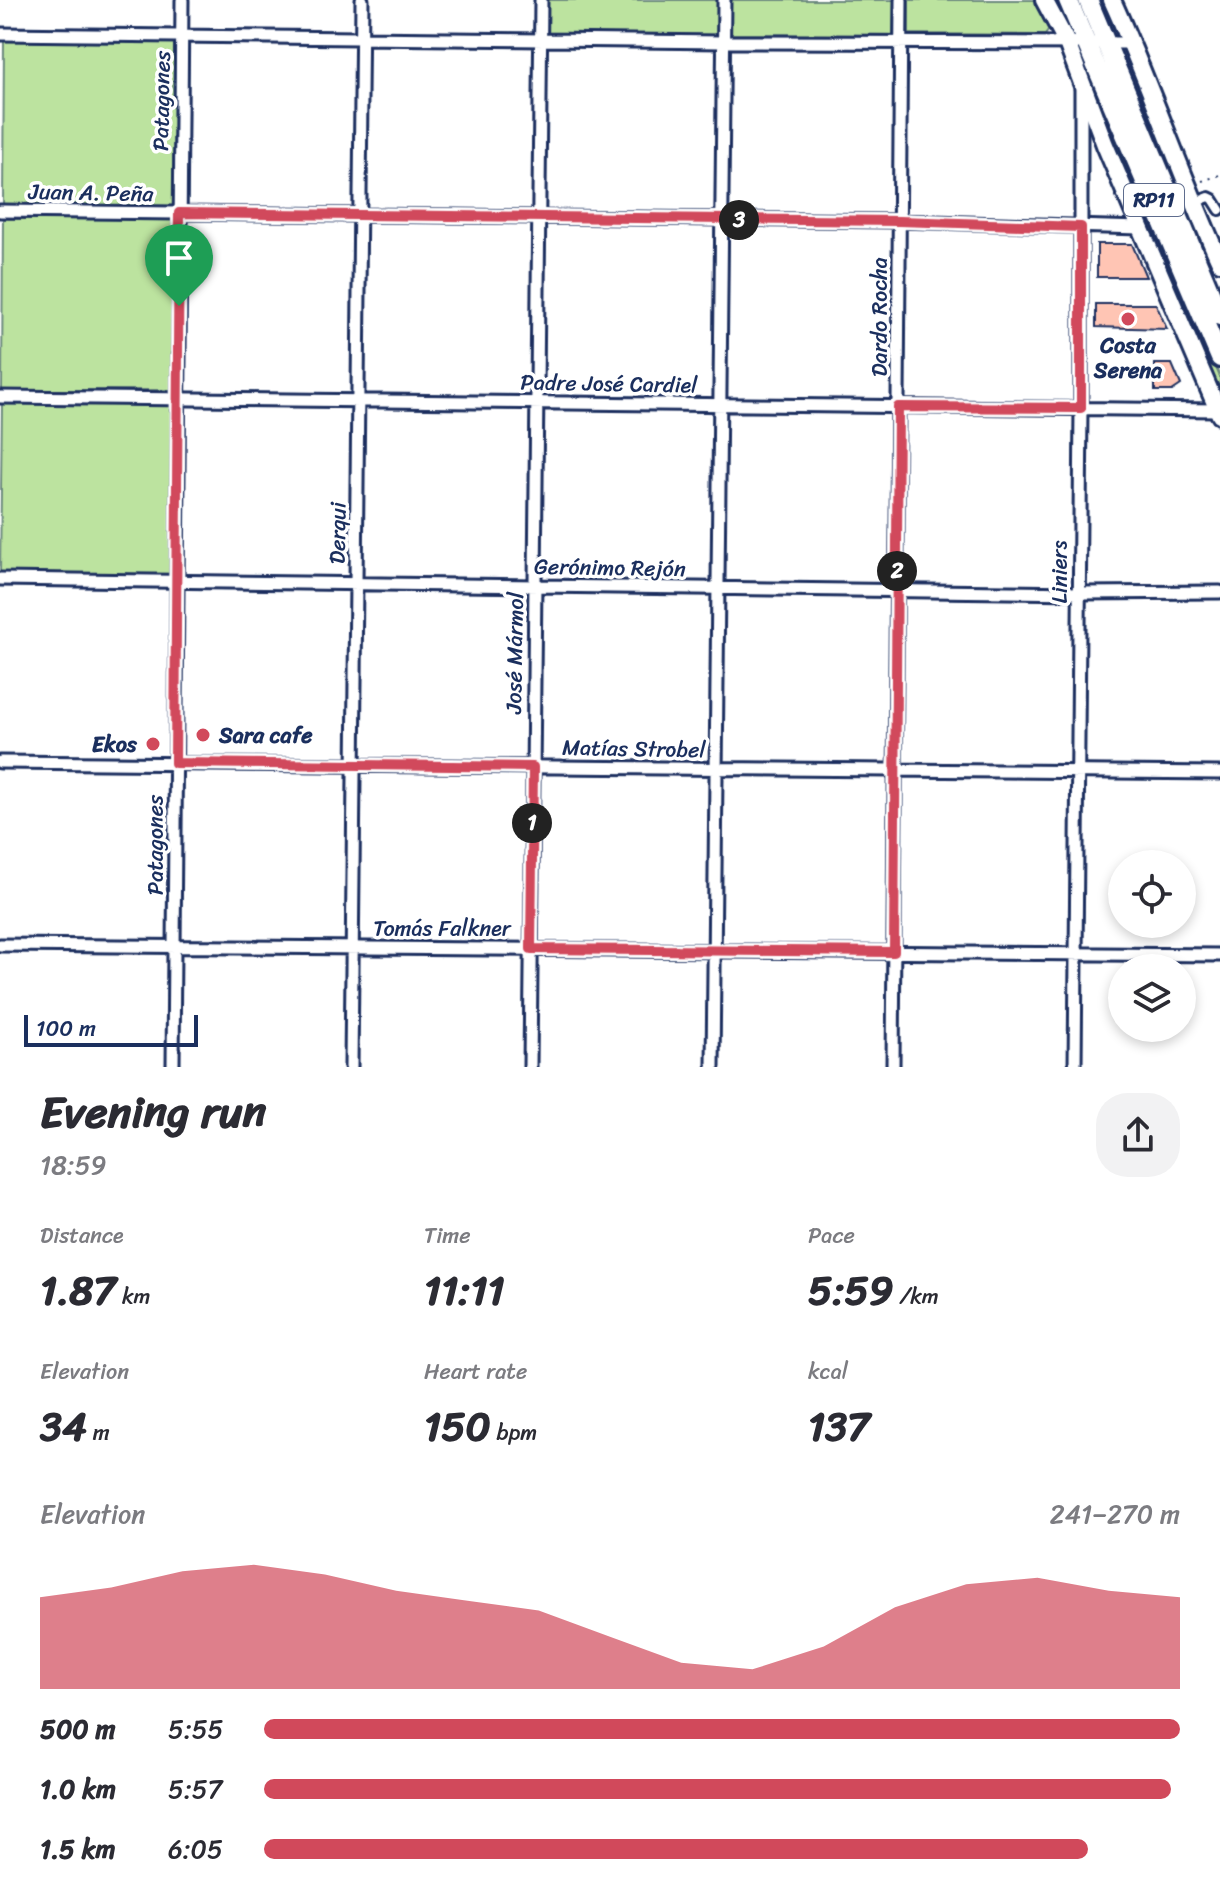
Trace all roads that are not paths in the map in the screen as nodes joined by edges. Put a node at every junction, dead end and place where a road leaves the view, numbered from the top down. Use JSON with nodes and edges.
{"nodes":[{"id":1,"x":182,"y":0,"type":"edge"},
{"id":2,"x":362,"y":0,"type":"edge"},
{"id":3,"x":541,"y":0,"type":"edge"},
{"id":4,"x":724,"y":0,"type":"edge"},
{"id":5,"x":901,"y":0,"type":"edge"},
{"id":6,"x":1044,"y":0,"type":"edge"},
{"id":7,"x":1068,"y":0,"type":"edge"},
{"id":8,"x":1088,"y":0,"type":"edge"},
{"id":9,"x":1112,"y":0,"type":"edge"},
{"id":10,"x":0,"y":34,"type":"edge"},
{"id":11,"x":182,"y":36,"type":"junction"},
{"id":12,"x":362,"y":38,"type":"junction"},
{"id":13,"x":540,"y":40,"type":"junction"},
{"id":14,"x":724,"y":42,"type":"junction"},
{"id":15,"x":901,"y":43,"type":"junction"},
{"id":16,"x":1067,"y":43,"type":"junction"},
{"id":17,"x":1086,"y":43,"type":"junction"},
{"id":18,"x":1106,"y":43,"type":"junction"},
{"id":19,"x":1131,"y":43,"type":"junction"},
{"id":20,"x":1081,"y":78,"type":"junction"},
{"id":21,"x":1194,"y":203,"type":"junction"},
{"id":22,"x":1220,"y":210,"type":"edge"},
{"id":23,"x":0,"y":211,"type":"edge"},
{"id":24,"x":179,"y":213,"type":"junction"},
{"id":25,"x":359,"y":215,"type":"junction"},
{"id":26,"x":538,"y":217,"type":"junction"},
{"id":27,"x":721,"y":219,"type":"junction"},
{"id":28,"x":899,"y":221,"type":"junction"},
{"id":29,"x":1081,"y":227,"type":"junction"},
{"id":30,"x":1141,"y":228,"type":"junction"},
{"id":31,"x":1220,"y":262,"type":"edge"},
{"id":32,"x":1220,"y":316,"type":"edge"},
{"id":33,"x":1220,"y":358,"type":"edge"},
{"id":34,"x":0,"y":397,"type":"edge"},
{"id":35,"x":178,"y":398,"type":"junction"},
{"id":36,"x":358,"y":400,"type":"junction"},
{"id":37,"x":537,"y":402,"type":"junction"},
{"id":38,"x":720,"y":404,"type":"junction"},
{"id":39,"x":898,"y":407,"type":"junction"},
{"id":40,"x":1081,"y":408,"type":"junction"},
{"id":41,"x":1219,"y":413,"type":"edge"},
{"id":42,"x":0,"y":579,"type":"edge"},
{"id":43,"x":177,"y":582,"type":"junction"},
{"id":44,"x":356,"y":584,"type":"junction"},
{"id":45,"x":535,"y":586,"type":"junction"},
{"id":46,"x":718,"y":588,"type":"junction"},
{"id":47,"x":897,"y":591,"type":"junction"},
{"id":48,"x":1220,"y":592,"type":"edge"},
{"id":49,"x":1079,"y":593,"type":"junction"},
{"id":50,"x":0,"y":762,"type":"edge"},
{"id":51,"x":175,"y":763,"type":"junction"},
{"id":52,"x":354,"y":765,"type":"junction"},
{"id":53,"x":533,"y":767,"type":"junction"},
{"id":54,"x":716,"y":769,"type":"junction"},
{"id":55,"x":895,"y":771,"type":"junction"},
{"id":56,"x":1077,"y":772,"type":"junction"},
{"id":57,"x":1220,"y":773,"type":"edge"},
{"id":58,"x":0,"y":945,"type":"edge"},
{"id":59,"x":174,"y":946,"type":"junction"},
{"id":60,"x":352,"y":948,"type":"junction"},
{"id":61,"x":531,"y":949,"type":"junction"},
{"id":62,"x":715,"y":951,"type":"junction"},
{"id":63,"x":894,"y":952,"type":"junction"},
{"id":64,"x":1076,"y":954,"type":"junction"},
{"id":65,"x":1220,"y":955,"type":"edge"},
{"id":66,"x":173,"y":1067,"type":"edge"},
{"id":67,"x":351,"y":1067,"type":"edge"},
{"id":68,"x":530,"y":1067,"type":"edge"},
{"id":69,"x":713,"y":1067,"type":"edge"},
{"id":70,"x":893,"y":1067,"type":"edge"},
{"id":71,"x":1075,"y":1067,"type":"edge"}],
"edges":[{"from":1,"to":11,"type":"street","name":"Patagones"},
{"from":2,"to":12,"type":"street","name":"Derqui"},
{"from":3,"to":13,"type":"street","name":"José Mármol"},
{"from":4,"to":14,"type":"street"},
{"from":5,"to":15,"type":"street","name":"Dardo Rocha"},
{"from":6,"to":16,"type":"main road"},
{"from":7,"to":17,"type":"main road","number":"RP11"},
{"from":8,"to":18,"type":"main road","number":"RP11"},
{"from":9,"to":19,"type":"main road"},
{"from":10,"to":11,"type":"street"},
{"from":11,"to":12,"type":"street"},
{"from":11,"to":24,"type":"street","name":"Patagones"},
{"from":12,"to":13,"type":"street"},
{"from":12,"to":25,"type":"street","name":"Derqui"},
{"from":13,"to":14,"type":"street"},
{"from":13,"to":26,"type":"street","name":"José Mármol"},
{"from":14,"to":15,"type":"street"},
{"from":14,"to":27,"type":"street"},
{"from":15,"to":16,"type":"street"},
{"from":15,"to":28,"type":"street","name":"Dardo Rocha"},
{"from":16,"to":17,"type":"street"},
{"from":16,"to":20,"type":"main road"},
{"from":17,"to":18,"type":"street"},
{"from":17,"to":33,"type":"main road","number":"RP11"},
{"from":18,"to":19,"type":"street"},
{"from":18,"to":32,"type":"main road","number":"RP11"},
{"from":19,"to":21,"type":"main road"},
{"from":20,"to":29,"type":"street","name":"Liniers"},
{"from":20,"to":30,"type":"main road"},
{"from":21,"to":22,"type":"street"},
{"from":21,"to":31,"type":"main road"},
{"from":23,"to":24,"type":"street","name":"Juan A. Peña"},
{"from":24,"to":25,"type":"street","name":"Juan A. Peña"},
{"from":24,"to":35,"type":"street","name":"Patagones"},
{"from":25,"to":26,"type":"street","name":"Juan A. Peña"},
{"from":25,"to":36,"type":"street","name":"Derqui"},
{"from":26,"to":27,"type":"street","name":"Juan A. Peña"},
{"from":26,"to":37,"type":"street","name":"José Mármol"},
{"from":27,"to":28,"type":"street","name":"Juan A. Peña"},
{"from":27,"to":38,"type":"street"},
{"from":28,"to":29,"type":"street","name":"Juan A. Peña"},
{"from":28,"to":39,"type":"street","name":"Dardo Rocha"},
{"from":29,"to":30,"type":"street","name":"Juan A. Peña"},
{"from":29,"to":40,"type":"street","name":"Liniers"},
{"from":30,"to":41,"type":"main road"},
{"from":34,"to":35,"type":"street","name":"Padre José Cardiel"},
{"from":35,"to":36,"type":"street","name":"Padre José Cardiel"},
{"from":35,"to":43,"type":"street","name":"Patagones"},
{"from":36,"to":37,"type":"street","name":"Padre José Cardiel"},
{"from":36,"to":44,"type":"street","name":"Derqui"},
{"from":37,"to":38,"type":"street","name":"Padre José Cardiel"},
{"from":37,"to":45,"type":"street","name":"José Mármol"},
{"from":38,"to":39,"type":"street","name":"Padre José Cardiel"},
{"from":38,"to":46,"type":"street"},
{"from":39,"to":40,"type":"street","name":"Padre José Cardiel"},
{"from":39,"to":47,"type":"street","name":"Dardo Rocha"},
{"from":40,"to":41,"type":"street","name":"Padre José Cardiel"},
{"from":40,"to":49,"type":"street","name":"Liniers"},
{"from":42,"to":43,"type":"street","name":"Gerónimo Rejón"},
{"from":43,"to":44,"type":"street","name":"Gerónimo Rejón"},
{"from":43,"to":51,"type":"street","name":"Patagones"},
{"from":44,"to":45,"type":"street","name":"Gerónimo Rejón"},
{"from":44,"to":52,"type":"street","name":"Derqui"},
{"from":45,"to":46,"type":"street","name":"Gerónimo Rejón"},
{"from":45,"to":53,"type":"street","name":"José Mármol"},
{"from":46,"to":47,"type":"street","name":"Gerónimo Rejón"},
{"from":46,"to":54,"type":"street"},
{"from":47,"to":49,"type":"street","name":"Gerónimo Rejón"},
{"from":47,"to":55,"type":"street","name":"Dardo Rocha"},
{"from":48,"to":49,"type":"street","name":"Gerónimo Rejón"},
{"from":49,"to":56,"type":"street","name":"Liniers"},
{"from":50,"to":51,"type":"street","name":"Matías Strobel"},
{"from":51,"to":52,"type":"street","name":"Matías Strobel"},
{"from":51,"to":59,"type":"street","name":"Patagones"},
{"from":52,"to":53,"type":"street","name":"Matías Strobel"},
{"from":52,"to":60,"type":"street","name":"Derqui"},
{"from":53,"to":54,"type":"street","name":"Matías Strobel"},
{"from":53,"to":61,"type":"street","name":"José Mármol"},
{"from":54,"to":55,"type":"street","name":"Matías Strobel"},
{"from":54,"to":62,"type":"street"},
{"from":55,"to":56,"type":"street","name":"Matías Strobel"},
{"from":55,"to":63,"type":"street","name":"Dardo Rocha"},
{"from":56,"to":57,"type":"street","name":"Matías Strobel"},
{"from":56,"to":64,"type":"street","name":"Liniers"},
{"from":58,"to":59,"type":"street","name":"Tomás Falkner"},
{"from":59,"to":60,"type":"street","name":"Tomás Falkner"},
{"from":59,"to":66,"type":"street","name":"Patagones"},
{"from":60,"to":61,"type":"street","name":"Tomás Falkner"},
{"from":60,"to":67,"type":"street","name":"Derqui"},
{"from":61,"to":62,"type":"street","name":"Tomás Falkner"},
{"from":61,"to":68,"type":"street","name":"José Mármol"},
{"from":62,"to":63,"type":"street","name":"Tomás Falkner"},
{"from":62,"to":69,"type":"street"},
{"from":63,"to":64,"type":"street","name":"Tomás Falkner"},
{"from":63,"to":70,"type":"street","name":"Dardo Rocha"},
{"from":64,"to":65,"type":"street","name":"Tomás Falkner"},
{"from":64,"to":71,"type":"street","name":"Liniers"}]}
